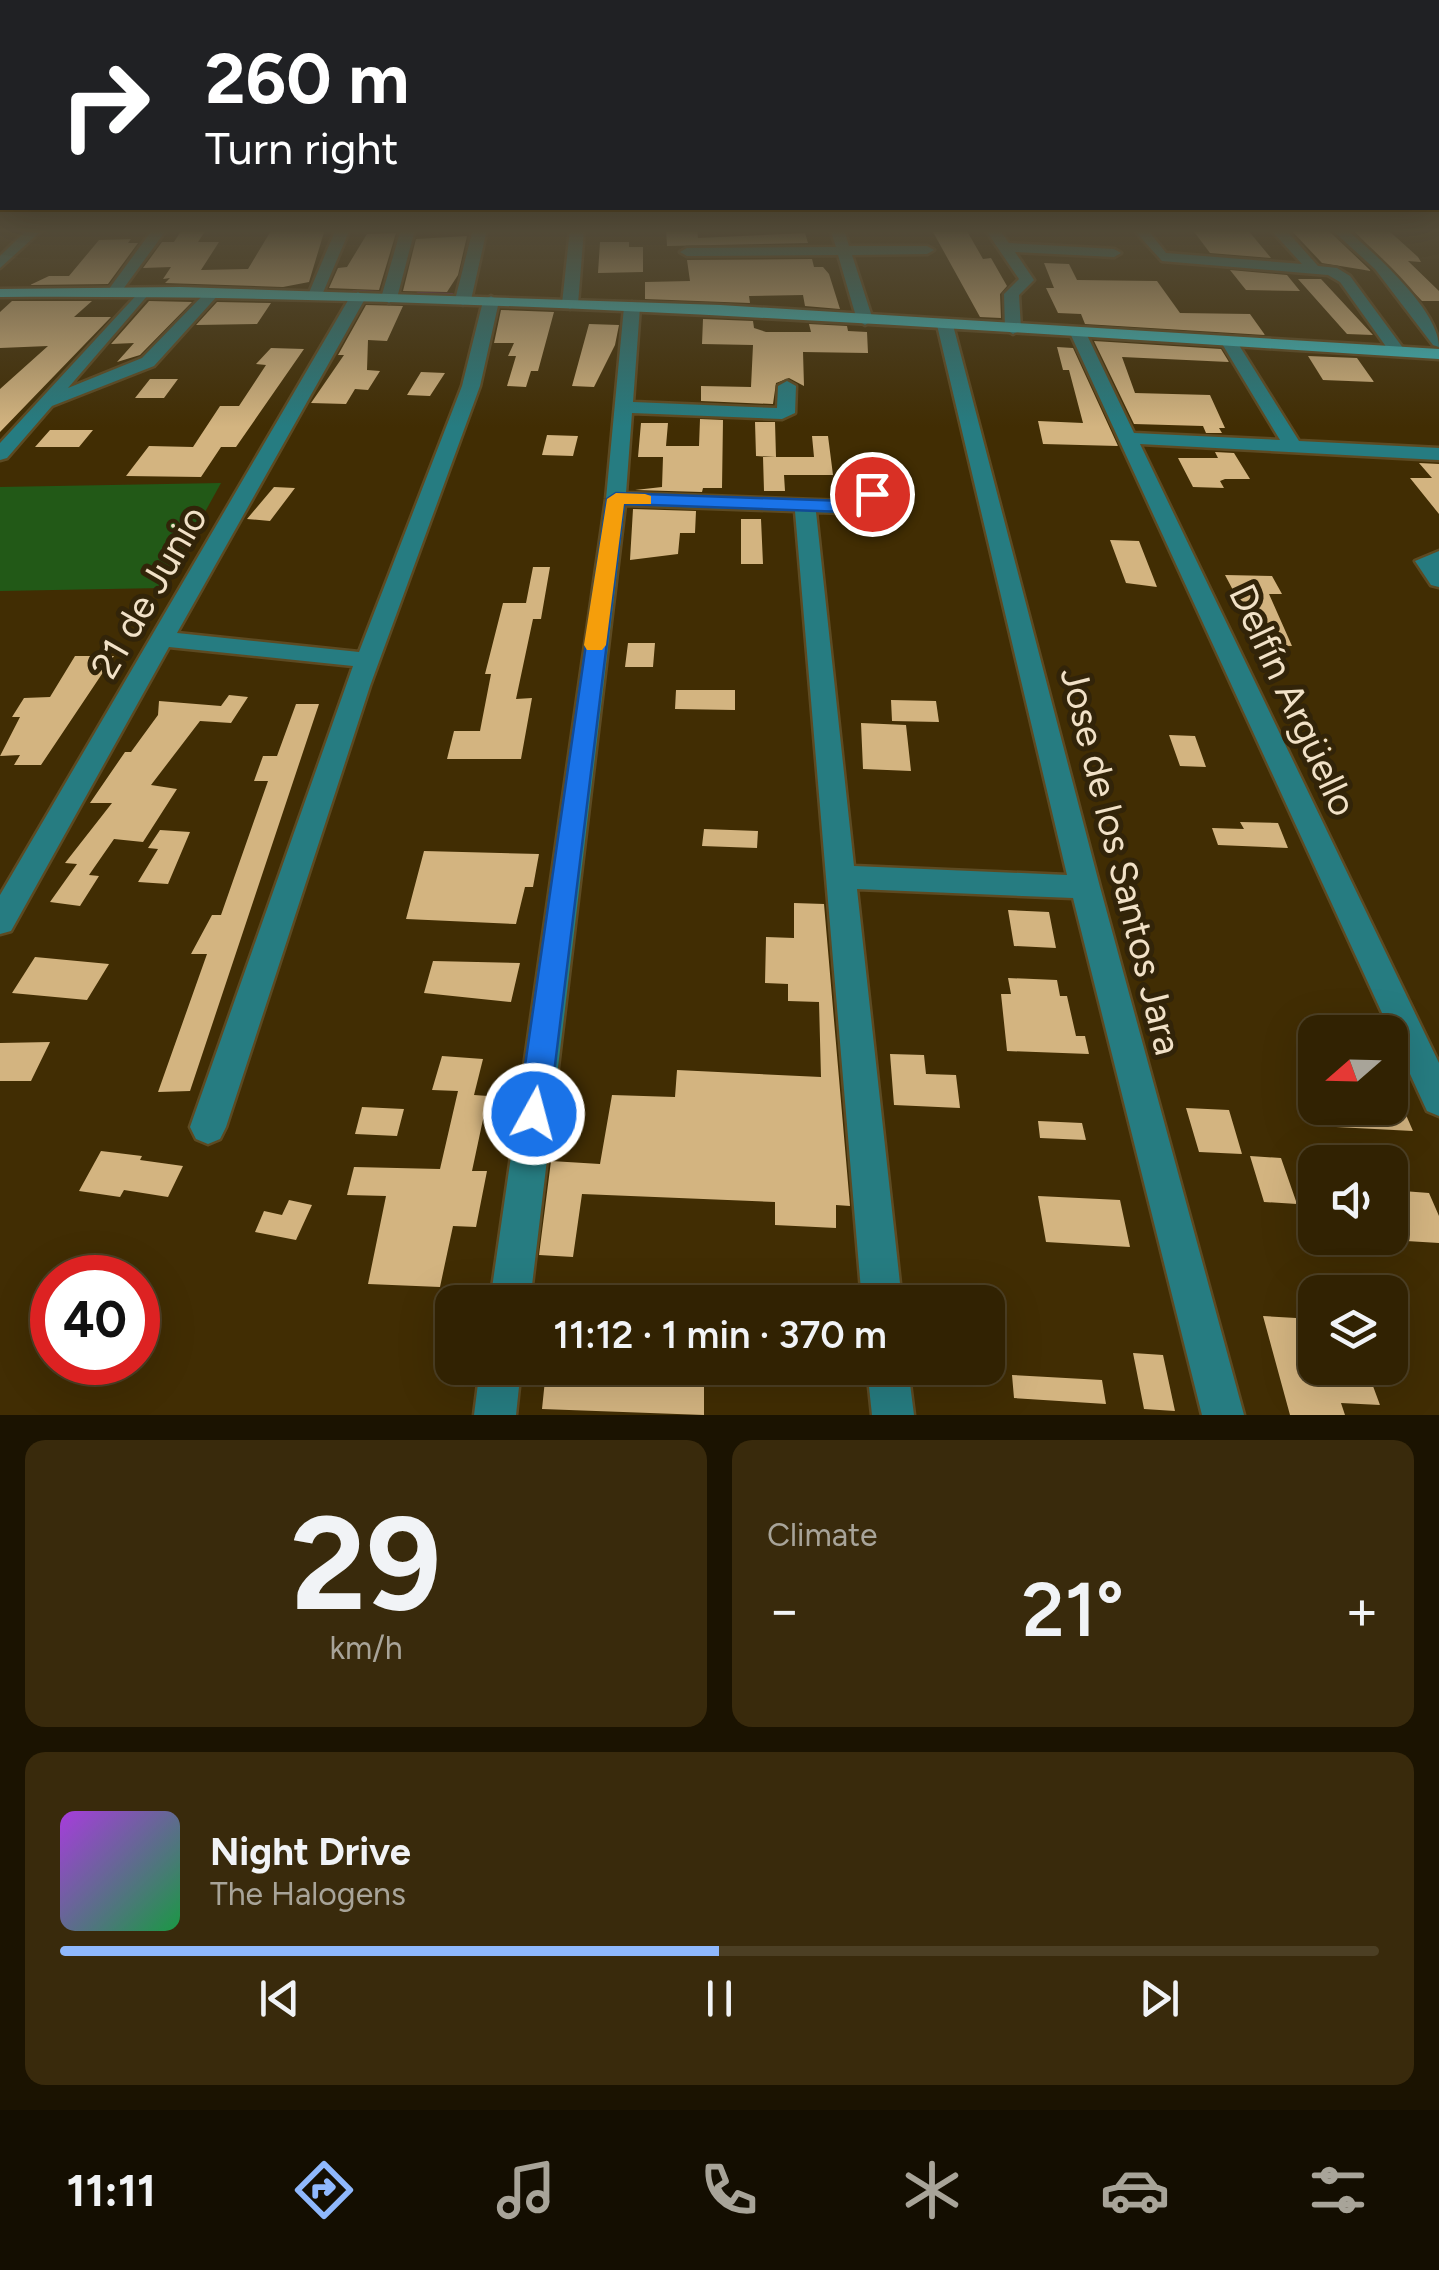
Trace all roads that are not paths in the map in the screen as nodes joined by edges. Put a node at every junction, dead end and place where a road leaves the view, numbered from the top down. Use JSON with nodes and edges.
{"nodes":[{"id":1,"x":140,"y":295,"type":"edge"},
{"id":2,"x":211,"y":295,"type":"edge"},
{"id":3,"x":266,"y":295,"type":"edge"},
{"id":4,"x":390,"y":295,"type":"edge"},
{"id":5,"x":464,"y":295,"type":"edge"},
{"id":6,"x":571,"y":295,"type":"edge"},
{"id":7,"x":858,"y":295,"type":"edge"},
{"id":8,"x":1011,"y":295,"type":"edge"},
{"id":9,"x":1357,"y":295,"type":"edge"},
{"id":10,"x":1403,"y":295,"type":"edge"},
{"id":11,"x":316,"y":296,"type":"joint"},
{"id":12,"x":358,"y":297,"type":"junction"},
{"id":13,"x":389,"y":298,"type":"junction"},
{"id":14,"x":463,"y":300,"type":"junction"},
{"id":15,"x":491,"y":301,"type":"junction"},
{"id":16,"x":570,"y":304,"type":"junction"},
{"id":17,"x":632,"y":307,"type":"junction"},
{"id":18,"x":865,"y":320,"type":"junction"},
{"id":19,"x":945,"y":325,"type":"junction"},
{"id":20,"x":1013,"y":330,"type":"junction"},
{"id":21,"x":1078,"y":333,"type":"junction"},
{"id":22,"x":1229,"y":342,"type":"junction"},
{"id":23,"x":1439,"y":342,"type":"edge"},
{"id":24,"x":1398,"y":352,"type":"junction"},
{"id":25,"x":1439,"y":354,"type":"edge"},
{"id":26,"x":787,"y":386,"type":"dead end"},
{"id":27,"x":45,"y":403,"type":"junction"},
{"id":28,"x":624,"y":406,"type":"junction"},
{"id":29,"x":1128,"y":438,"type":"junction"},
{"id":30,"x":1293,"y":446,"type":"junction"},
{"id":31,"x":0,"y":454,"type":"edge"},
{"id":32,"x":1439,"y":454,"type":"edge"},
{"id":33,"x":862,"y":462,"type":"dead end"},
{"id":34,"x":616,"y":499,"type":"junction"},
{"id":35,"x":805,"y":505,"type":"junction"},
{"id":36,"x":162,"y":639,"type":"junction"},
{"id":37,"x":368,"y":660,"type":"junction"},
{"id":38,"x":838,"y":877,"type":"junction"},
{"id":39,"x":1084,"y":887,"type":"junction"},
{"id":40,"x":0,"y":922,"type":"edge"},
{"id":41,"x":1439,"y":1100,"type":"edge"},
{"id":42,"x":208,"y":1128,"type":"dead end"},
{"id":43,"x":512,"y":1285,"type":"edge"},
{"id":44,"x":880,"y":1285,"type":"edge"},
{"id":45,"x":499,"y":1385,"type":"edge"},
{"id":46,"x":890,"y":1385,"type":"edge"},
{"id":47,"x":495,"y":1415,"type":"edge"},
{"id":48,"x":893,"y":1415,"type":"edge"},
{"id":49,"x":1223,"y":1415,"type":"edge"}],
"edges":[{"from":1,"to":27,"type":"street"},
{"from":2,"to":27,"type":"street"},
{"from":3,"to":11,"type":"main road"},
{"from":4,"to":13,"type":"street"},
{"from":5,"to":14,"type":"street"},
{"from":6,"to":16,"type":"street"},
{"from":7,"to":18,"type":"street"},
{"from":8,"to":20,"type":"street"},
{"from":9,"to":24,"type":"street"},
{"from":10,"to":23,"type":"street"},
{"from":11,"to":12,"type":"main road"},
{"from":12,"to":13,"type":"main road"},
{"from":12,"to":36,"type":"street","name":"21 de Junio"},
{"from":13,"to":14,"type":"main road"},
{"from":14,"to":15,"type":"main road"},
{"from":15,"to":16,"type":"main road"},
{"from":15,"to":37,"type":"street"},
{"from":16,"to":17,"type":"main road"},
{"from":17,"to":18,"type":"main road"},
{"from":17,"to":28,"type":"street"},
{"from":18,"to":19,"type":"main road"},
{"from":19,"to":20,"type":"main road"},
{"from":19,"to":39,"type":"street","name":"Jose de los Santos Jara"},
{"from":20,"to":21,"type":"main road"},
{"from":21,"to":22,"type":"main road"},
{"from":21,"to":29,"type":"street","name":"Delfín Argüello"},
{"from":22,"to":24,"type":"main road"},
{"from":22,"to":30,"type":"street"},
{"from":24,"to":25,"type":"main road"},
{"from":26,"to":28,"type":"street"},
{"from":27,"to":31,"type":"street"},
{"from":28,"to":34,"type":"street"},
{"from":29,"to":30,"type":"street"},
{"from":29,"to":41,"type":"street","name":"Delfín Argüello"},
{"from":30,"to":32,"type":"street"},
{"from":33,"to":35,"type":"street"},
{"from":34,"to":35,"type":"street"},
{"from":34,"to":43,"type":"street"},
{"from":35,"to":38,"type":"street"},
{"from":36,"to":37,"type":"street"},
{"from":36,"to":40,"type":"street","name":"21 de Junio"},
{"from":37,"to":42,"type":"street"},
{"from":38,"to":39,"type":"street"},
{"from":38,"to":44,"type":"street"},
{"from":39,"to":49,"type":"street","name":"Jose de los Santos Jara"},
{"from":45,"to":47,"type":"street"},
{"from":46,"to":48,"type":"street"}]}
